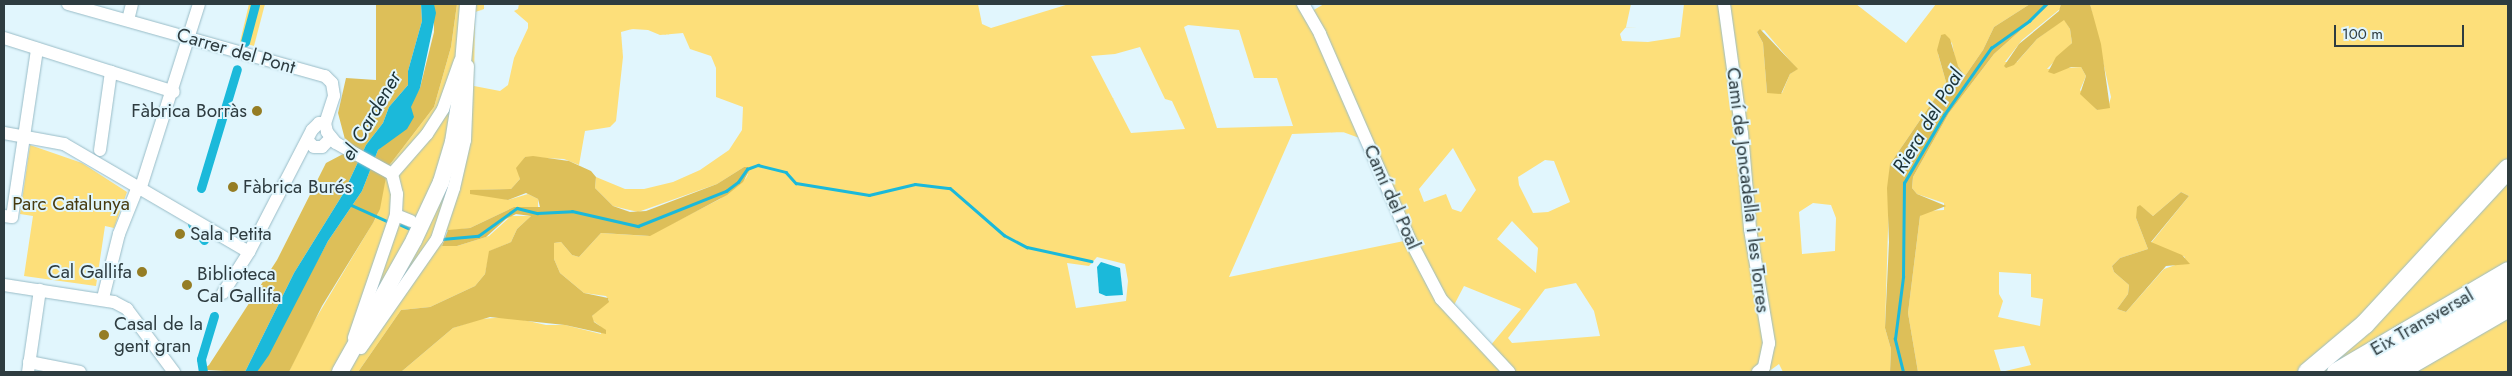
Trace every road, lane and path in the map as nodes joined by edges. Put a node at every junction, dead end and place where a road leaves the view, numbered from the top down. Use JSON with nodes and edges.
{"nodes":[{"id":1,"x":68,"y":4,"type":"edge"},
{"id":2,"x":132,"y":4,"type":"edge"},
{"id":3,"x":199,"y":4,"type":"edge"},
{"id":4,"x":468,"y":4,"type":"edge"},
{"id":5,"x":1303,"y":4,"type":"edge"},
{"id":6,"x":1724,"y":4,"type":"edge"},
{"id":7,"x":128,"y":20,"type":"junction"},
{"id":8,"x":190,"y":37,"type":"junction"},
{"id":9,"x":4,"y":38,"type":"edge"},
{"id":10,"x":37,"y":49,"type":"junction"},
{"id":11,"x":465,"y":52,"type":"junction"},
{"id":12,"x":111,"y":72,"type":"junction"},
{"id":13,"x":174,"y":92,"type":"junction"},
{"id":14,"x":325,"y":123,"type":"junction"},
{"id":15,"x":4,"y":133,"type":"edge"},
{"id":16,"x":24,"y":136,"type":"junction"},
{"id":17,"x":331,"y":138,"type":"junction"},
{"id":18,"x":308,"y":141,"type":"junction"},
{"id":19,"x":100,"y":150,"type":"dead end"},
{"id":20,"x":2508,"y":168,"type":"edge"},
{"id":21,"x":390,"y":172,"type":"junction"},
{"id":22,"x":138,"y":190,"type":"junction"},
{"id":23,"x":9,"y":213,"type":"edge"},
{"id":24,"x":396,"y":215,"type":"junction"},
{"id":25,"x":411,"y":221,"type":"dead end"},
{"id":26,"x":427,"y":228,"type":"dead end"},
{"id":27,"x":439,"y":233,"type":"junction"},
{"id":28,"x":249,"y":252,"type":"junction"},
{"id":29,"x":2508,"y":271,"type":"edge"},
{"id":30,"x":4,"y":284,"type":"edge"},
{"id":31,"x":2508,"y":287,"type":"edge"},
{"id":32,"x":40,"y":290,"type":"junction"},
{"id":33,"x":223,"y":293,"type":"dead end"},
{"id":34,"x":2508,"y":295,"type":"edge"},
{"id":35,"x":103,"y":298,"type":"junction"},
{"id":36,"x":2387,"y":298,"type":"junction"},
{"id":37,"x":2508,"y":307,"type":"edge"},
{"id":38,"x":2446,"y":327,"type":"junction"},
{"id":39,"x":348,"y":364,"type":"edge"},
{"id":40,"x":28,"y":367,"type":"edge"},
{"id":41,"x":80,"y":372,"type":"edge"},
{"id":42,"x":174,"y":372,"type":"edge"},
{"id":43,"x":1508,"y":372,"type":"edge"},
{"id":44,"x":1758,"y":372,"type":"edge"},
{"id":45,"x":2292,"y":372,"type":"edge"},
{"id":46,"x":2308,"y":372,"type":"edge"},
{"id":47,"x":2336,"y":372,"type":"edge"},
{"id":48,"x":2366,"y":372,"type":"edge"},
{"id":49,"x":2396,"y":372,"type":"edge"}],
"edges":[{"from":1,"to":7,"type":"street","name":"Carrer del Pont"},
{"from":2,"to":7,"type":"street"},
{"from":3,"to":8,"type":"street"},
{"from":4,"to":11,"type":"main road"},
{"from":5,"to":43,"type":"street","name":"Camí del Poal"},
{"from":6,"to":44,"type":"street","name":"Camí de Joncadella i les Torres"},
{"from":7,"to":8,"type":"street","name":"Carrer del Pont"},
{"from":8,"to":13,"type":"street"},
{"from":8,"to":14,"type":"street","name":"Carrer del Pont"},
{"from":9,"to":10,"type":"street"},
{"from":10,"to":12,"type":"street"},
{"from":10,"to":16,"type":"street"},
{"from":11,"to":21,"type":"street"},
{"from":11,"to":27,"type":"street"},
{"from":11,"to":39,"type":"main road"},
{"from":12,"to":13,"type":"street"},
{"from":12,"to":19,"type":"street"},
{"from":13,"to":22,"type":"street"},
{"from":14,"to":17,"type":"street"},
{"from":14,"to":18,"type":"street"},
{"from":15,"to":16,"type":"street"},
{"from":16,"to":22,"type":"street"},
{"from":16,"to":23,"type":"street"},
{"from":17,"to":18,"type":"street"},
{"from":17,"to":21,"type":"street"},
{"from":18,"to":28,"type":"street"},
{"from":20,"to":36,"type":"highway"},
{"from":21,"to":24,"type":"street"},
{"from":22,"to":28,"type":"street"},
{"from":22,"to":35,"type":"street"},
{"from":24,"to":25,"type":"street"},
{"from":24,"to":39,"type":"street"},
{"from":26,"to":27,"type":"street"},
{"from":27,"to":39,"type":"street"},
{"from":28,"to":33,"type":"street"},
{"from":29,"to":47,"type":"highway","name":"Eix Transversal"},
{"from":30,"to":32,"type":"street"},
{"from":31,"to":38,"type":"highway","name":"Eix Transversal"},
{"from":32,"to":35,"type":"street"},
{"from":32,"to":40,"type":"street"},
{"from":34,"to":38,"type":"highway"},
{"from":35,"to":42,"type":"street"},
{"from":36,"to":45,"type":"highway"},
{"from":36,"to":46,"type":"highway"},
{"from":37,"to":49,"type":"highway"},
{"from":38,"to":48,"type":"highway","name":"Eix Transversal"},
{"from":40,"to":41,"type":"street"}]}
